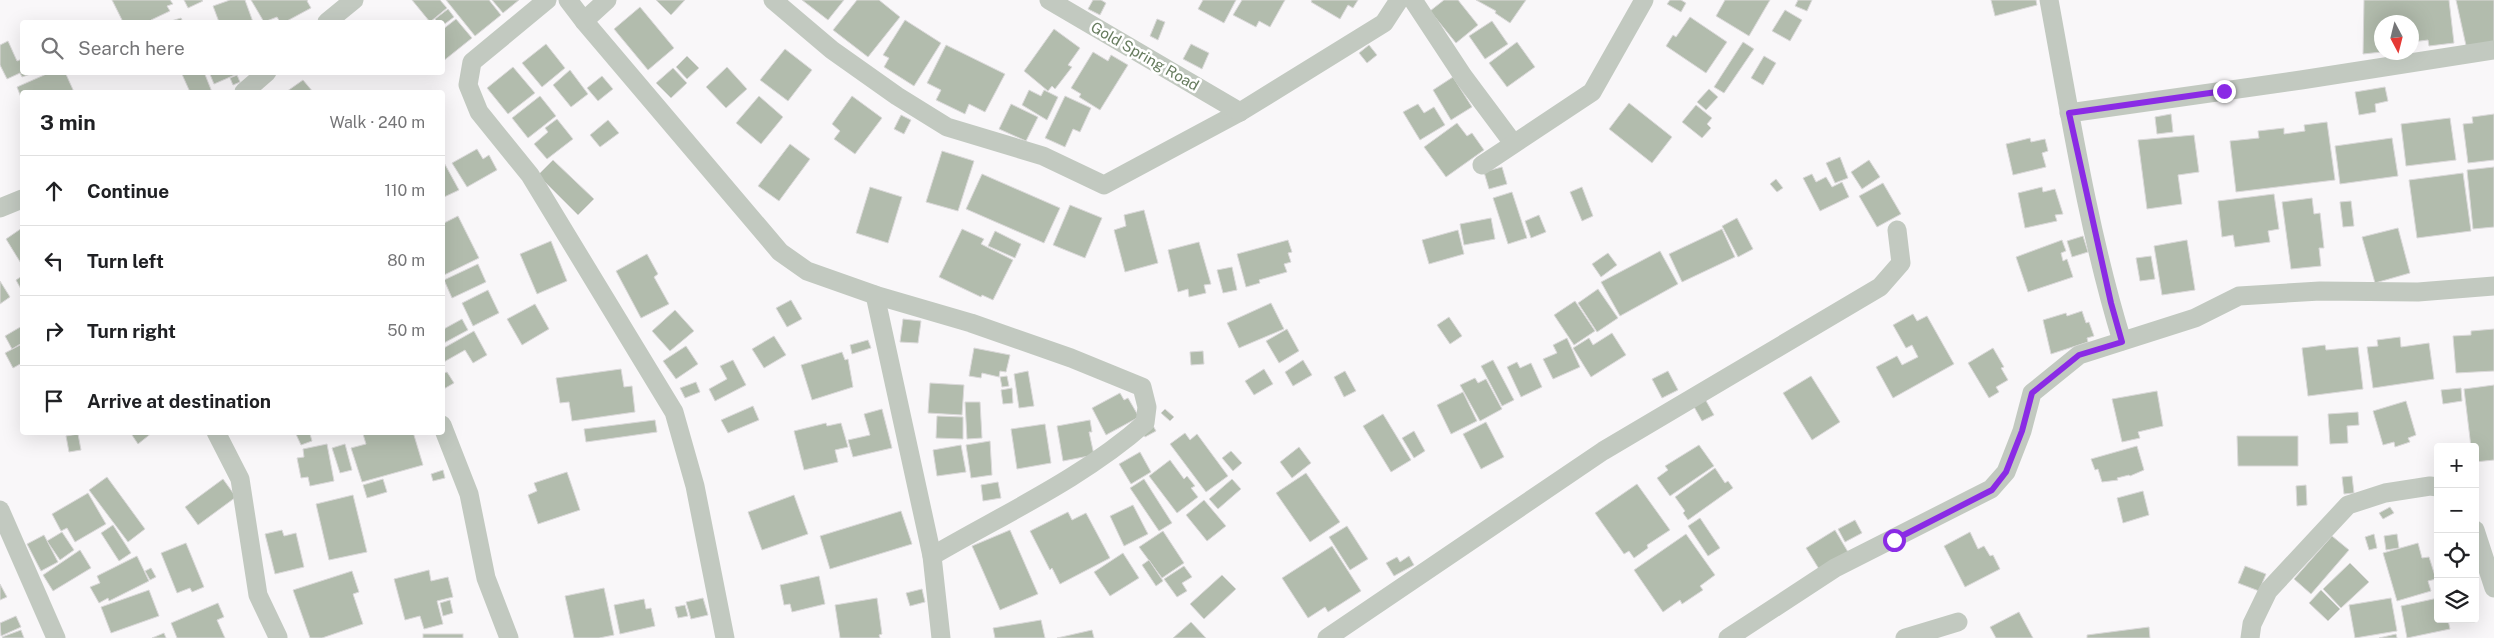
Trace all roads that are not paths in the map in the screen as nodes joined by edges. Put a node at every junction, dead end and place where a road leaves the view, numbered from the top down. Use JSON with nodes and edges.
{"nodes":[{"id":1,"x":354,"y":0,"type":"edge"},
{"id":2,"x":547,"y":0,"type":"edge"},
{"id":3,"x":568,"y":0,"type":"edge"},
{"id":4,"x":607,"y":0,"type":"edge"},
{"id":5,"x":773,"y":0,"type":"edge"},
{"id":6,"x":1049,"y":0,"type":"edge"},
{"id":7,"x":1399,"y":0,"type":"edge"},
{"id":8,"x":1413,"y":0,"type":"edge"},
{"id":9,"x":1644,"y":0,"type":"edge"},
{"id":10,"x":2049,"y":0,"type":"edge"},
{"id":11,"x":329,"y":20,"type":"edge"},
{"id":12,"x":584,"y":21,"type":"junction"},
{"id":13,"x":2494,"y":50,"type":"edge"},
{"id":14,"x":264,"y":75,"type":"edge"},
{"id":15,"x":246,"y":90,"type":"edge"},
{"id":16,"x":1240,"y":112,"type":"junction"},
{"id":17,"x":2069,"y":113,"type":"junction"},
{"id":18,"x":1513,"y":143,"type":"junction"},
{"id":19,"x":1482,"y":165,"type":"dead end"},
{"id":20,"x":20,"y":200,"type":"edge"},
{"id":21,"x":0,"y":208,"type":"edge"},
{"id":22,"x":1897,"y":230,"type":"dead end"},
{"id":23,"x":2494,"y":286,"type":"edge"},
{"id":24,"x":875,"y":295,"type":"junction"},
{"id":25,"x":2122,"y":342,"type":"junction"},
{"id":26,"x":445,"y":433,"type":"edge"},
{"id":27,"x":218,"y":435,"type":"edge"},
{"id":28,"x":2434,"y":486,"type":"edge"},
{"id":29,"x":0,"y":510,"type":"edge"},
{"id":30,"x":2476,"y":533,"type":"edge"},
{"id":31,"x":932,"y":556,"type":"junction"},
{"id":32,"x":2494,"y":588,"type":"edge"},
{"id":33,"x":1958,"y":622,"type":"dead end"},
{"id":34,"x":278,"y":637,"type":"edge"},
{"id":35,"x":56,"y":638,"type":"edge"},
{"id":36,"x":509,"y":638,"type":"edge"},
{"id":37,"x":725,"y":638,"type":"edge"},
{"id":38,"x":941,"y":638,"type":"edge"},
{"id":39,"x":1327,"y":638,"type":"edge"},
{"id":40,"x":1728,"y":638,"type":"edge"},
{"id":41,"x":1905,"y":638,"type":"edge"},
{"id":42,"x":2250,"y":638,"type":"edge"}],
"edges":[{"from":1,"to":11,"type":"street"},
{"from":2,"to":37,"type":"street"},
{"from":3,"to":12,"type":"street"},
{"from":4,"to":12,"type":"street"},
{"from":5,"to":16,"type":"street"},
{"from":6,"to":16,"type":"street","name":"Gold Spring Road"},
{"from":7,"to":16,"type":"street"},
{"from":8,"to":18,"type":"street"},
{"from":9,"to":18,"type":"street"},
{"from":10,"to":17,"type":"street"},
{"from":12,"to":24,"type":"street"},
{"from":13,"to":17,"type":"street"},
{"from":14,"to":15,"type":"street"},
{"from":17,"to":25,"type":"street"},
{"from":18,"to":19,"type":"street"},
{"from":20,"to":21,"type":"street"},
{"from":22,"to":39,"type":"street"},
{"from":23,"to":25,"type":"street"},
{"from":24,"to":31,"type":"street"},
{"from":24,"to":31,"type":"street"},
{"from":25,"to":40,"type":"street"},
{"from":26,"to":36,"type":"street"},
{"from":27,"to":34,"type":"street"},
{"from":28,"to":42,"type":"street"},
{"from":29,"to":35,"type":"street"},
{"from":30,"to":32,"type":"street"},
{"from":31,"to":38,"type":"street"},
{"from":33,"to":41,"type":"street"}]}
